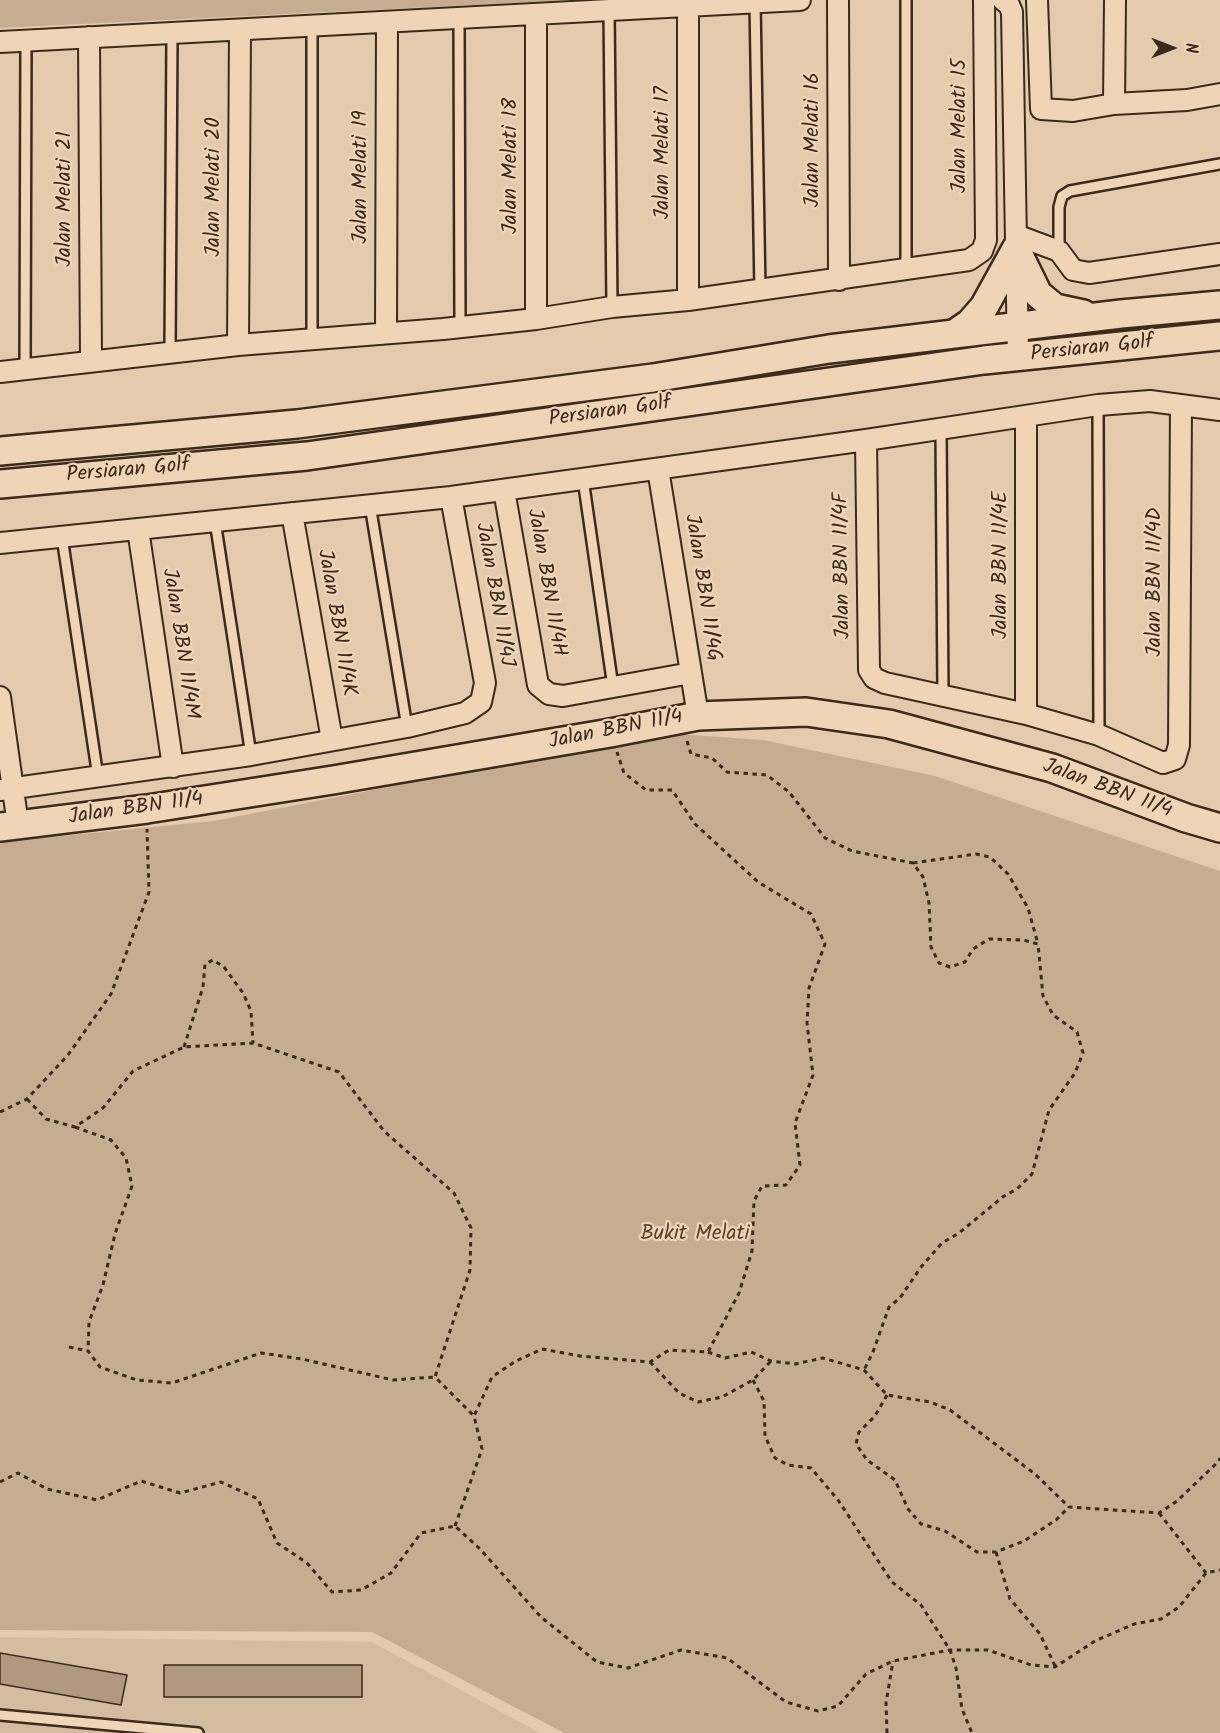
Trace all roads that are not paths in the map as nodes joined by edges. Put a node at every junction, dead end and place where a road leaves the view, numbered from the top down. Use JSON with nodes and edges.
{"nodes":[{"id":1,"x":800,"y":0,"type":"edge"},
{"id":2,"x":838,"y":0,"type":"edge"},
{"id":3,"x":906,"y":0,"type":"edge"},
{"id":4,"x":984,"y":0,"type":"edge"},
{"id":5,"x":1003,"y":0,"type":"edge"},
{"id":6,"x":1037,"y":0,"type":"edge"},
{"id":7,"x":1115,"y":0,"type":"edge"},
{"id":8,"x":755,"y":2,"type":"junction"},
{"id":9,"x":688,"y":5,"type":"junction"},
{"id":10,"x":609,"y":9,"type":"junction"},
{"id":11,"x":536,"y":14,"type":"junction"},
{"id":12,"x":459,"y":18,"type":"junction"},
{"id":13,"x":387,"y":22,"type":"junction"},
{"id":14,"x":312,"y":26,"type":"junction"},
{"id":15,"x":240,"y":30,"type":"junction"},
{"id":16,"x":172,"y":33,"type":"junction"},
{"id":17,"x":89,"y":37,"type":"junction"},
{"id":18,"x":26,"y":41,"type":"junction"},
{"id":19,"x":0,"y":42,"type":"edge"},
{"id":20,"x":1220,"y":94,"type":"edge"},
{"id":21,"x":1114,"y":104,"type":"junction"},
{"id":22,"x":985,"y":130,"type":"junction"},
{"id":23,"x":1014,"y":130,"type":"junction"},
{"id":24,"x":1220,"y":164,"type":"edge"},
{"id":25,"x":1016,"y":242,"type":"junction"},
{"id":26,"x":1059,"y":251,"type":"junction"},
{"id":27,"x":1220,"y":254,"type":"edge"},
{"id":28,"x":906,"y":269,"type":"junction"},
{"id":29,"x":839,"y":280,"type":"junction"},
{"id":30,"x":760,"y":291,"type":"junction"},
{"id":31,"x":688,"y":300,"type":"junction"},
{"id":32,"x":1220,"y":305,"type":"edge"},
{"id":33,"x":612,"y":307,"type":"junction"},
{"id":34,"x":1094,"y":317,"type":"junction"},
{"id":35,"x":536,"y":319,"type":"junction"},
{"id":36,"x":460,"y":327,"type":"junction"},
{"id":37,"x":1017,"y":327,"type":"junction"},
{"id":38,"x":386,"y":332,"type":"junction"},
{"id":39,"x":954,"y":334,"type":"junction"},
{"id":40,"x":1220,"y":336,"type":"edge"},
{"id":41,"x":312,"y":338,"type":"junction"},
{"id":42,"x":238,"y":345,"type":"junction"},
{"id":43,"x":170,"y":352,"type":"junction"},
{"id":44,"x":1018,"y":357,"type":"junction"},
{"id":45,"x":91,"y":361,"type":"junction"},
{"id":46,"x":25,"y":369,"type":"junction"},
{"id":47,"x":0,"y":372,"type":"edge"},
{"id":48,"x":1098,"y":405,"type":"junction"},
{"id":49,"x":1181,"y":405,"type":"junction"},
{"id":50,"x":1220,"y":410,"type":"edge"},
{"id":51,"x":1026,"y":416,"type":"junction"},
{"id":52,"x":941,"y":429,"type":"junction"},
{"id":53,"x":866,"y":440,"type":"junction"},
{"id":54,"x":0,"y":451,"type":"edge"},
{"id":55,"x":658,"y":469,"type":"junction"},
{"id":56,"x":583,"y":479,"type":"junction"},
{"id":57,"x":0,"y":484,"type":"edge"},
{"id":58,"x":504,"y":490,"type":"junction"},
{"id":59,"x":451,"y":497,"type":"junction"},
{"id":60,"x":369,"y":505,"type":"junction"},
{"id":61,"x":291,"y":513,"type":"junction"},
{"id":62,"x":214,"y":521,"type":"junction"},
{"id":63,"x":138,"y":529,"type":"junction"},
{"id":64,"x":62,"y":537,"type":"junction"},
{"id":65,"x":0,"y":543,"type":"edge"},
{"id":66,"x":691,"y":673,"type":"junction"},
{"id":67,"x":613,"y":687,"type":"junction"},
{"id":68,"x":943,"y":696,"type":"junction"},
{"id":69,"x":0,"y":697,"type":"edge"},
{"id":70,"x":1026,"y":714,"type":"junction"},
{"id":71,"x":689,"y":717,"type":"junction"},
{"id":72,"x":407,"y":727,"type":"junction"},
{"id":73,"x":1099,"y":735,"type":"junction"},
{"id":74,"x":332,"y":740,"type":"junction"},
{"id":75,"x":251,"y":755,"type":"junction"},
{"id":76,"x":173,"y":767,"type":"junction"},
{"id":77,"x":98,"y":777,"type":"junction"},
{"id":78,"x":7,"y":789,"type":"edge"},
{"id":79,"x":9,"y":826,"type":"edge"},
{"id":80,"x":1220,"y":828,"type":"edge"},
{"id":81,"x":0,"y":1715,"type":"edge"},
{"id":82,"x":198,"y":1733,"type":"edge"}],
"edges":[{"from":1,"to":8,"type":"street"},
{"from":2,"to":29,"type":"street","name":"Jalan Melati 16"},
{"from":3,"to":28,"type":"lane"},
{"from":4,"to":22,"type":"street","name":"Jalan Melati 15"},
{"from":5,"to":23,"type":"street"},
{"from":6,"to":21,"type":"street"},
{"from":7,"to":21,"type":"street"},
{"from":8,"to":9,"type":"street"},
{"from":8,"to":30,"type":"lane"},
{"from":9,"to":10,"type":"street"},
{"from":9,"to":31,"type":"street","name":"Jalan Melati 17"},
{"from":10,"to":11,"type":"street"},
{"from":10,"to":33,"type":"lane"},
{"from":11,"to":12,"type":"street"},
{"from":11,"to":35,"type":"street","name":"Jalan Melati 18"},
{"from":12,"to":13,"type":"street"},
{"from":12,"to":36,"type":"lane"},
{"from":13,"to":14,"type":"street"},
{"from":13,"to":38,"type":"street","name":"Jalan Melati 19"},
{"from":14,"to":15,"type":"street"},
{"from":14,"to":41,"type":"lane"},
{"from":15,"to":16,"type":"street"},
{"from":15,"to":42,"type":"street","name":"Jalan Melati 20"},
{"from":16,"to":17,"type":"street"},
{"from":16,"to":43,"type":"lane"},
{"from":17,"to":18,"type":"street"},
{"from":17,"to":45,"type":"street","name":"Jalan Melati 21"},
{"from":18,"to":19,"type":"street"},
{"from":18,"to":46,"type":"lane"},
{"from":20,"to":21,"type":"street"},
{"from":22,"to":23,"type":"street"},
{"from":22,"to":28,"type":"street","name":"Jalan Melati 15"},
{"from":23,"to":25,"type":"street"},
{"from":24,"to":26,"type":"lane"},
{"from":25,"to":26,"type":"street"},
{"from":25,"to":34,"type":"street"},
{"from":25,"to":37,"type":"street"},
{"from":25,"to":39,"type":"street"},
{"from":26,"to":27,"type":"street"},
{"from":28,"to":29,"type":"street"},
{"from":29,"to":30,"type":"street"},
{"from":30,"to":31,"type":"street"},
{"from":31,"to":33,"type":"street"},
{"from":32,"to":34,"type":"street","name":"Persiaran Golf"},
{"from":33,"to":35,"type":"street"},
{"from":34,"to":37,"type":"street","name":"Persiaran Golf"},
{"from":35,"to":36,"type":"street"},
{"from":36,"to":38,"type":"street"},
{"from":37,"to":39,"type":"street","name":"Persiaran Golf"},
{"from":37,"to":44,"type":"street"},
{"from":38,"to":41,"type":"street"},
{"from":39,"to":54,"type":"street","name":"Persiaran Golf"},
{"from":40,"to":44,"type":"street","name":"Persiaran Golf"},
{"from":41,"to":42,"type":"street"},
{"from":42,"to":43,"type":"street"},
{"from":43,"to":45,"type":"street"},
{"from":44,"to":57,"type":"street","name":"Persiaran Golf"},
{"from":45,"to":46,"type":"street"},
{"from":46,"to":47,"type":"street"},
{"from":48,"to":49,"type":"street"},
{"from":48,"to":51,"type":"street"},
{"from":48,"to":73,"type":"lane"},
{"from":49,"to":50,"type":"street"},
{"from":49,"to":73,"type":"street","name":"Jalan BBN 11/4D"},
{"from":51,"to":52,"type":"street"},
{"from":51,"to":70,"type":"street","name":"Jalan BBN 11/4E"},
{"from":52,"to":53,"type":"street"},
{"from":52,"to":68,"type":"lane"},
{"from":53,"to":55,"type":"street"},
{"from":53,"to":68,"type":"street","name":"Jalan BBN 11/4F"},
{"from":55,"to":56,"type":"street"},
{"from":55,"to":66,"type":"street","name":"Jalan BBN 11/4G"},
{"from":56,"to":58,"type":"street"},
{"from":56,"to":67,"type":"lane"},
{"from":58,"to":59,"type":"street"},
{"from":58,"to":67,"type":"street","name":"Jalan BBN 11/4H"},
{"from":59,"to":60,"type":"street"},
{"from":59,"to":72,"type":"street","name":"Jalan BBN 11/4J"},
{"from":60,"to":61,"type":"street"},
{"from":60,"to":72,"type":"lane"},
{"from":61,"to":62,"type":"street"},
{"from":61,"to":74,"type":"street","name":"Jalan BBN 11/4K"},
{"from":62,"to":63,"type":"street"},
{"from":62,"to":75,"type":"lane"},
{"from":63,"to":64,"type":"street"},
{"from":63,"to":76,"type":"street","name":"Jalan BBN 11/4M"},
{"from":64,"to":65,"type":"street"},
{"from":64,"to":77,"type":"lane"},
{"from":66,"to":67,"type":"street"},
{"from":66,"to":71,"type":"street","name":"Jalan BBN 11/4G"},
{"from":68,"to":70,"type":"street"},
{"from":69,"to":78,"type":"street"},
{"from":70,"to":73,"type":"street"},
{"from":71,"to":79,"type":"street","name":"Jalan BBN 11/4"},
{"from":71,"to":80,"type":"street","name":"Jalan BBN 11/4"},
{"from":72,"to":74,"type":"street"},
{"from":74,"to":75,"type":"street"},
{"from":75,"to":76,"type":"street"},
{"from":76,"to":77,"type":"street"},
{"from":77,"to":78,"type":"street"},
{"from":78,"to":79,"type":"street"},
{"from":81,"to":82,"type":"lane"}]}
